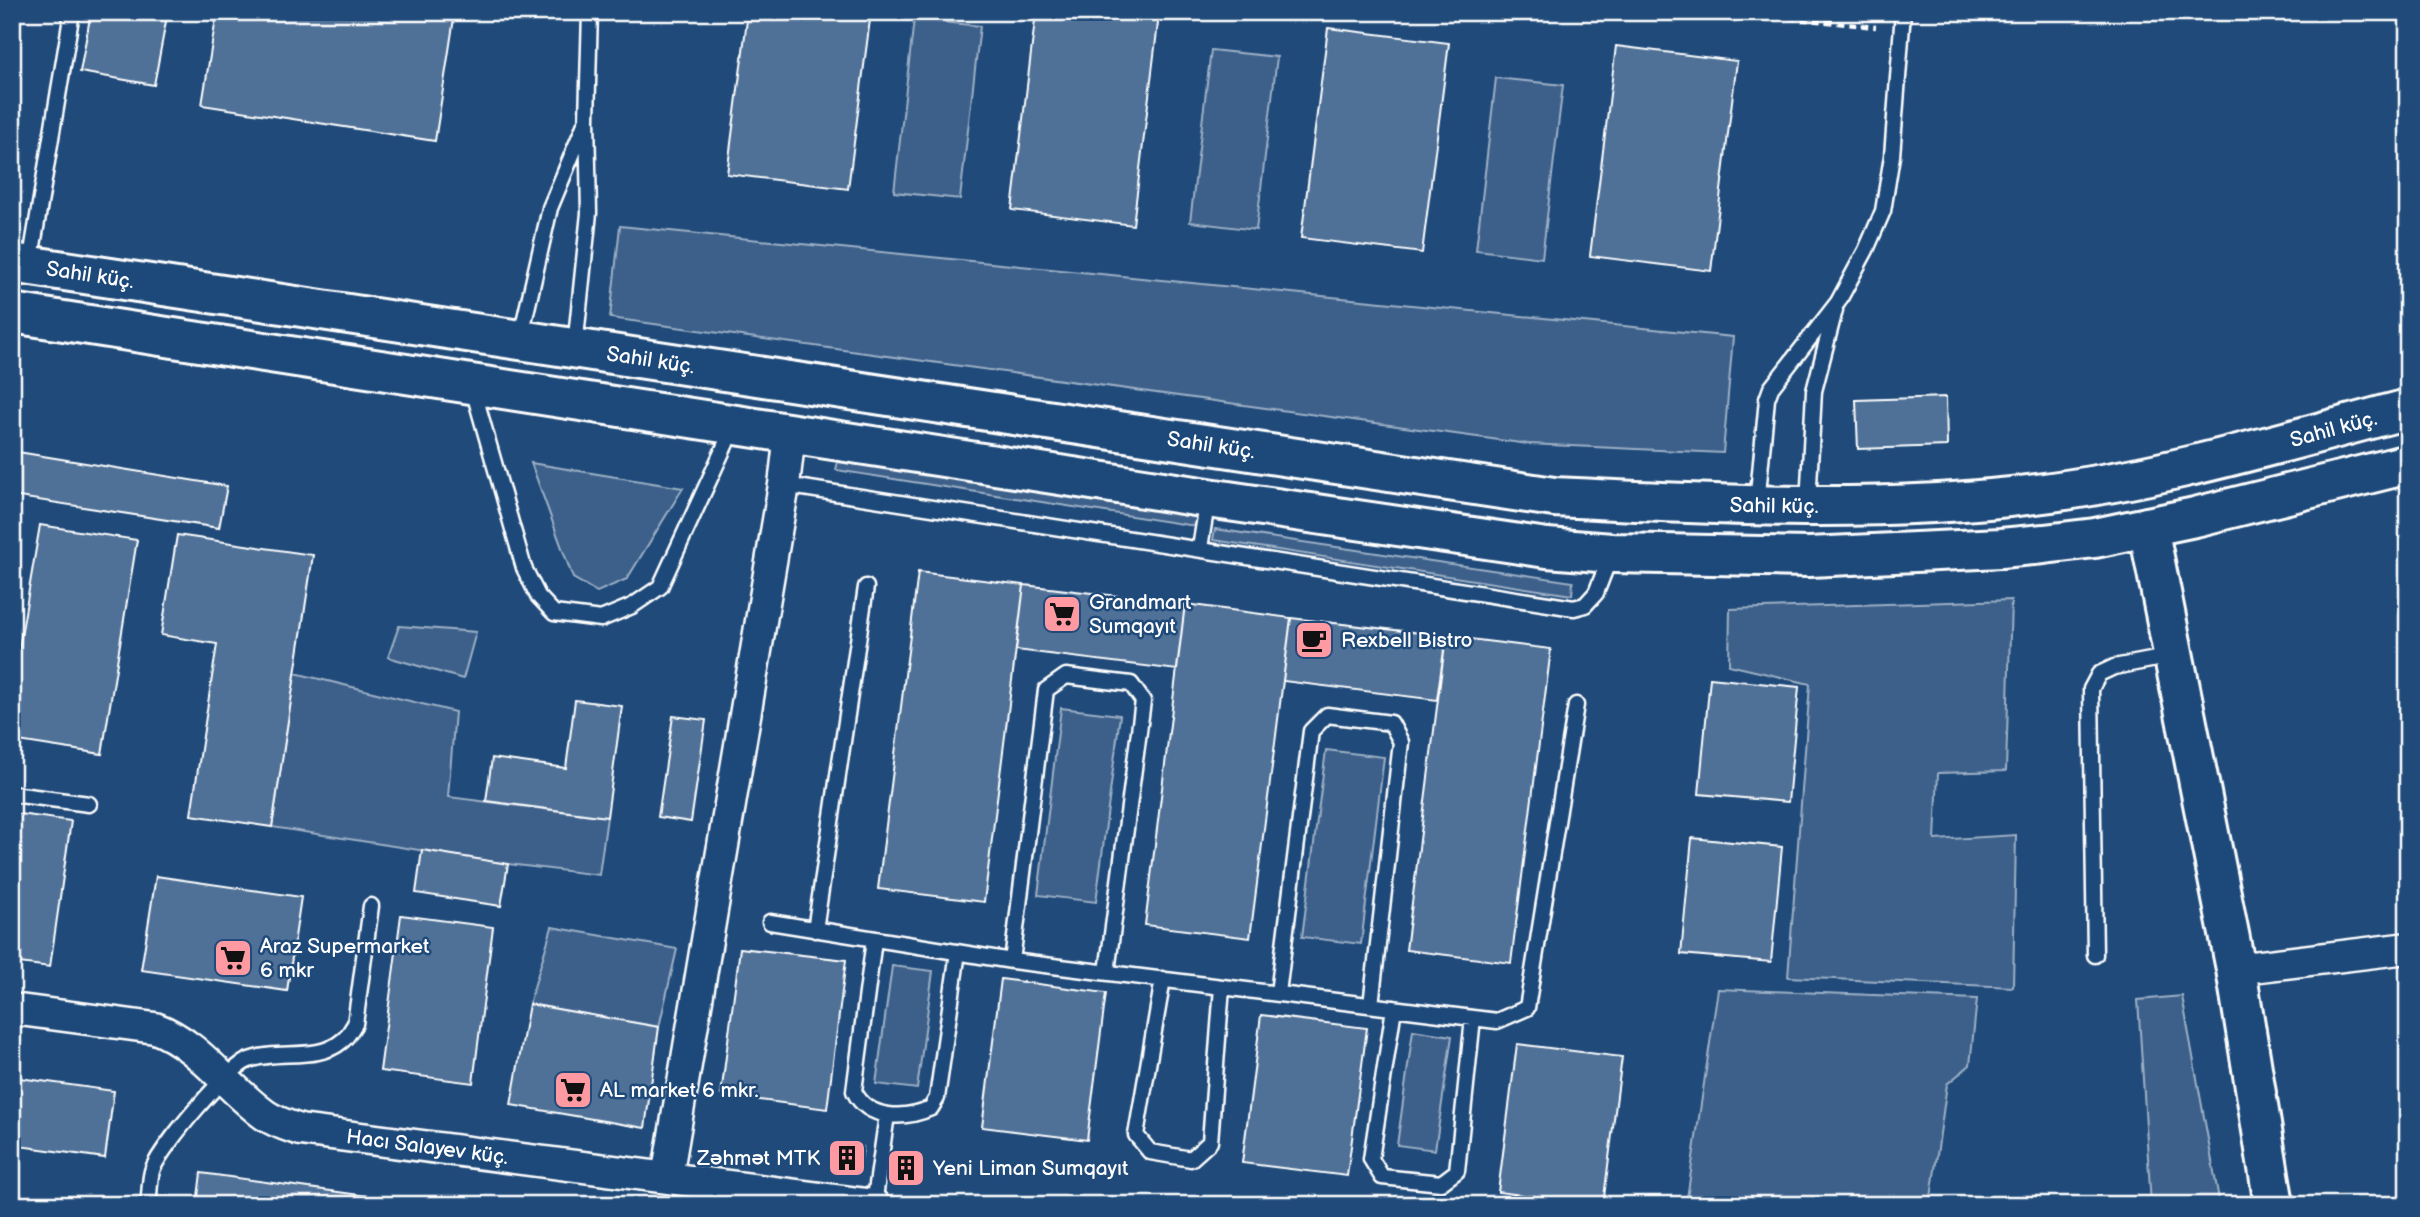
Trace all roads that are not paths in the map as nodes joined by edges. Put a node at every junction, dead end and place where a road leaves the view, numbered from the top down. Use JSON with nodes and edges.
{"nodes":[{"id":1,"x":72,"y":12,"type":"edge"},
{"id":2,"x":590,"y":12,"type":"edge"},
{"id":3,"x":1903,"y":12,"type":"edge"},
{"id":4,"x":587,"y":119,"type":"junction"},
{"id":5,"x":21,"y":264,"type":"edge"},
{"id":6,"x":1838,"y":302,"type":"junction"},
{"id":7,"x":12,"y":313,"type":"edge"},
{"id":8,"x":520,"y":340,"type":"junction"},
{"id":9,"x":575,"y":348,"type":"junction"},
{"id":10,"x":471,"y":384,"type":"junction"},
{"id":11,"x":2408,"y":409,"type":"edge"},
{"id":12,"x":734,"y":425,"type":"junction"},
{"id":13,"x":790,"y":434,"type":"junction"},
{"id":14,"x":2408,"y":464,"type":"edge"},
{"id":15,"x":2138,"y":477,"type":"junction"},
{"id":16,"x":784,"y":485,"type":"junction"},
{"id":17,"x":1208,"y":498,"type":"junction"},
{"id":18,"x":1757,"y":506,"type":"junction"},
{"id":19,"x":1808,"y":507,"type":"junction"},
{"id":20,"x":2148,"y":527,"type":"junction"},
{"id":21,"x":1200,"y":548,"type":"junction"},
{"id":22,"x":1612,"y":553,"type":"junction"},
{"id":23,"x":866,"y":587,"type":"dead end"},
{"id":24,"x":2174,"y":656,"type":"junction"},
{"id":25,"x":1576,"y":705,"type":"dead end"},
{"id":26,"x":12,"y":794,"type":"edge"},
{"id":27,"x":89,"y":804,"type":"dead end"},
{"id":28,"x":371,"y":906,"type":"dead end"},
{"id":29,"x":770,"y":922,"type":"dead end"},
{"id":30,"x":815,"y":930,"type":"junction"},
{"id":31,"x":874,"y":940,"type":"junction"},
{"id":32,"x":2408,"y":948,"type":"edge"},
{"id":33,"x":958,"y":952,"type":"junction"},
{"id":34,"x":2095,"y":955,"type":"dead end"},
{"id":35,"x":1012,"y":961,"type":"junction"},
{"id":36,"x":2236,"y":969,"type":"junction"},
{"id":37,"x":1107,"y":972,"type":"junction"},
{"id":38,"x":1163,"y":979,"type":"junction"},
{"id":39,"x":1222,"y":987,"type":"junction"},
{"id":40,"x":1278,"y":993,"type":"junction"},
{"id":41,"x":1371,"y":1005,"type":"junction"},
{"id":42,"x":1394,"y":1008,"type":"junction"},
{"id":43,"x":12,"y":1009,"type":"edge"},
{"id":44,"x":1473,"y":1018,"type":"junction"},
{"id":45,"x":224,"y":1079,"type":"junction"},
{"id":46,"x":887,"y":1115,"type":"junction"},
{"id":47,"x":667,"y":1177,"type":"junction"},
{"id":48,"x":148,"y":1205,"type":"edge"},
{"id":49,"x":874,"y":1205,"type":"edge"},
{"id":50,"x":2274,"y":1205,"type":"edge"}],
"edges":[{"from":1,"to":5,"type":"lane"},
{"from":2,"to":4,"type":"lane"},
{"from":3,"to":6,"type":"lane"},
{"from":4,"to":8,"type":"lane"},
{"from":4,"to":9,"type":"lane"},
{"from":5,"to":8,"type":"main road","name":"Sahil küç."},
{"from":6,"to":18,"type":"lane"},
{"from":6,"to":19,"type":"lane"},
{"from":7,"to":10,"type":"main road"},
{"from":8,"to":9,"type":"main road","name":"Sahil küç."},
{"from":9,"to":18,"type":"main road","name":"Sahil küç."},
{"from":10,"to":12,"type":"main road"},
{"from":10,"to":12,"type":"lane"},
{"from":11,"to":15,"type":"main road","name":"Sahil küç."},
{"from":12,"to":13,"type":"main road"},
{"from":13,"to":16,"type":"street"},
{"from":13,"to":17,"type":"main road"},
{"from":14,"to":20,"type":"main road"},
{"from":15,"to":19,"type":"main road","name":"Sahil küç."},
{"from":15,"to":20,"type":"main road"},
{"from":16,"to":21,"type":"lane"},
{"from":16,"to":47,"type":"street"},
{"from":17,"to":21,"type":"lane"},
{"from":17,"to":22,"type":"main road"},
{"from":18,"to":19,"type":"main road","name":"Sahil küç."},
{"from":20,"to":22,"type":"main road"},
{"from":20,"to":24,"type":"main road"},
{"from":21,"to":22,"type":"lane"},
{"from":23,"to":30,"type":"lane"},
{"from":24,"to":34,"type":"lane"},
{"from":24,"to":36,"type":"main road"},
{"from":25,"to":44,"type":"lane"},
{"from":26,"to":27,"type":"lane"},
{"from":28,"to":45,"type":"lane"},
{"from":29,"to":30,"type":"lane"},
{"from":30,"to":31,"type":"lane"},
{"from":31,"to":33,"type":"lane"},
{"from":31,"to":46,"type":"lane"},
{"from":32,"to":36,"type":"street"},
{"from":33,"to":35,"type":"lane"},
{"from":33,"to":46,"type":"lane"},
{"from":35,"to":37,"type":"lane"},
{"from":35,"to":37,"type":"lane"},
{"from":36,"to":50,"type":"main road"},
{"from":37,"to":38,"type":"lane"},
{"from":38,"to":39,"type":"lane"},
{"from":38,"to":39,"type":"lane"},
{"from":39,"to":40,"type":"lane"},
{"from":40,"to":41,"type":"lane"},
{"from":40,"to":41,"type":"lane"},
{"from":41,"to":42,"type":"lane"},
{"from":42,"to":44,"type":"lane"},
{"from":42,"to":44,"type":"lane"},
{"from":43,"to":45,"type":"street","name":"Hacı Salayev küç."},
{"from":45,"to":47,"type":"street","name":"Hacı Salayev küç."},
{"from":45,"to":48,"type":"lane"},
{"from":46,"to":49,"type":"lane"},
{"from":47,"to":49,"type":"street","name":"Hacı Salayev küç."}]}
